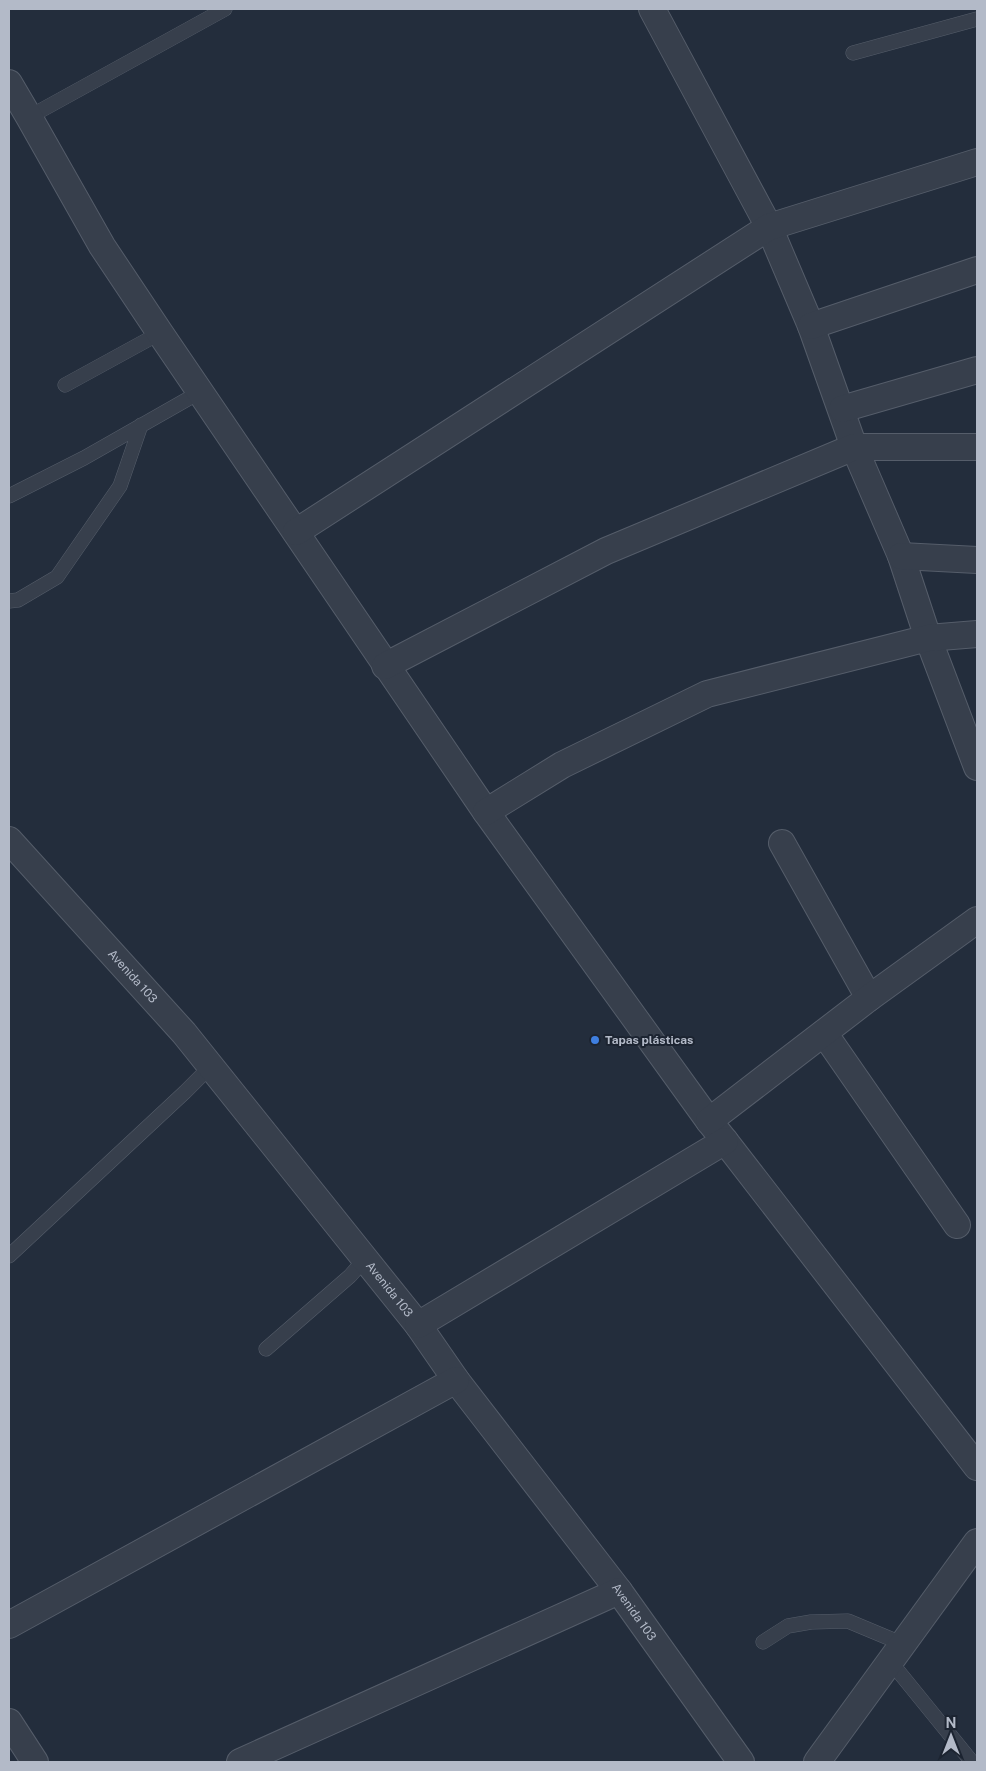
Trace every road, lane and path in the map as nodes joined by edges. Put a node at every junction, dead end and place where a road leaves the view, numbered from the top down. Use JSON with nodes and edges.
{"nodes":[{"id":1,"x":225,"y":9,"type":"edge"},
{"id":2,"x":652,"y":9,"type":"edge"},
{"id":3,"x":977,"y":19,"type":"edge"},
{"id":4,"x":853,"y":54,"type":"dead end"},
{"id":5,"x":9,"y":83,"type":"edge"},
{"id":6,"x":30,"y":117,"type":"junction"},
{"id":7,"x":977,"y":162,"type":"edge"},
{"id":8,"x":769,"y":227,"type":"junction"},
{"id":9,"x":977,"y":270,"type":"edge"},
{"id":10,"x":812,"y":326,"type":"junction"},
{"id":11,"x":160,"y":333,"type":"junction"},
{"id":12,"x":977,"y":370,"type":"edge"},
{"id":13,"x":65,"y":385,"type":"dead end"},
{"id":14,"x":200,"y":392,"type":"junction"},
{"id":15,"x":842,"y":408,"type":"junction"},
{"id":16,"x":141,"y":425,"type":"junction"},
{"id":17,"x":854,"y":447,"type":"junction"},
{"id":18,"x":977,"y":447,"type":"edge"},
{"id":19,"x":9,"y":496,"type":"edge"},
{"id":20,"x":296,"y":532,"type":"junction"},
{"id":21,"x":901,"y":556,"type":"junction"},
{"id":22,"x":977,"y":560,"type":"edge"},
{"id":23,"x":9,"y":600,"type":"edge"},
{"id":24,"x":977,"y":634,"type":"edge"},
{"id":25,"x":928,"y":638,"type":"junction"},
{"id":26,"x":385,"y":666,"type":"junction"},
{"id":27,"x":977,"y":767,"type":"edge"},
{"id":28,"x":486,"y":812,"type":"junction"},
{"id":29,"x":9,"y":840,"type":"edge"},
{"id":30,"x":782,"y":843,"type":"dead end"},
{"id":31,"x":977,"y":920,"type":"edge"},
{"id":32,"x":869,"y":998,"type":"junction"},
{"id":33,"x":824,"y":1033,"type":"junction"},
{"id":34,"x":210,"y":1066,"type":"junction"},
{"id":35,"x":708,"y":1121,"type":"junction"},
{"id":36,"x":725,"y":1141,"type":"junction"},
{"id":37,"x":956,"y":1225,"type":"dead end"},
{"id":38,"x":9,"y":1256,"type":"edge"},
{"id":39,"x":365,"y":1259,"type":"junction"},
{"id":40,"x":418,"y":1326,"type":"junction"},
{"id":41,"x":266,"y":1349,"type":"dead end"},
{"id":42,"x":456,"y":1380,"type":"junction"},
{"id":43,"x":977,"y":1468,"type":"edge"},
{"id":44,"x":977,"y":1542,"type":"edge"},
{"id":45,"x":619,"y":1591,"type":"junction"},
{"id":46,"x":9,"y":1625,"type":"edge"},
{"id":47,"x":763,"y":1642,"type":"dead end"},
{"id":48,"x":896,"y":1652,"type":"junction"},
{"id":49,"x":9,"y":1722,"type":"edge"},
{"id":50,"x":35,"y":1762,"type":"edge"},
{"id":51,"x":240,"y":1762,"type":"edge"},
{"id":52,"x":742,"y":1762,"type":"edge"},
{"id":53,"x":818,"y":1762,"type":"edge"},
{"id":54,"x":972,"y":1762,"type":"edge"}],
"edges":[{"from":1,"to":6,"type":"lane"},
{"from":2,"to":8,"type":"street"},
{"from":3,"to":4,"type":"lane"},
{"from":5,"to":6,"type":"street"},
{"from":6,"to":11,"type":"street"},
{"from":7,"to":8,"type":"street"},
{"from":8,"to":10,"type":"street"},
{"from":8,"to":20,"type":"street"},
{"from":9,"to":10,"type":"street"},
{"from":10,"to":15,"type":"street"},
{"from":11,"to":13,"type":"lane"},
{"from":11,"to":14,"type":"street"},
{"from":12,"to":15,"type":"street"},
{"from":14,"to":16,"type":"lane"},
{"from":14,"to":20,"type":"street"},
{"from":15,"to":17,"type":"street"},
{"from":16,"to":19,"type":"lane"},
{"from":16,"to":23,"type":"lane"},
{"from":17,"to":18,"type":"street"},
{"from":17,"to":21,"type":"street"},
{"from":17,"to":26,"type":"street"},
{"from":20,"to":26,"type":"street"},
{"from":21,"to":22,"type":"street"},
{"from":21,"to":25,"type":"street"},
{"from":24,"to":25,"type":"street"},
{"from":25,"to":27,"type":"street"},
{"from":25,"to":28,"type":"street"},
{"from":26,"to":28,"type":"street"},
{"from":28,"to":35,"type":"street"},
{"from":29,"to":34,"type":"street","name":"Avenida 103"},
{"from":30,"to":32,"type":"street"},
{"from":31,"to":32,"type":"street"},
{"from":32,"to":33,"type":"street"},
{"from":33,"to":35,"type":"street"},
{"from":33,"to":37,"type":"street"},
{"from":34,"to":38,"type":"lane"},
{"from":34,"to":39,"type":"street","name":"Avenida 103"},
{"from":35,"to":36,"type":"street"},
{"from":36,"to":40,"type":"street"},
{"from":36,"to":43,"type":"street"},
{"from":39,"to":40,"type":"street","name":"Avenida 103"},
{"from":39,"to":41,"type":"lane"},
{"from":40,"to":42,"type":"street","name":"Avenida 103"},
{"from":42,"to":45,"type":"street","name":"Avenida 103"},
{"from":42,"to":46,"type":"street"},
{"from":44,"to":48,"type":"street"},
{"from":45,"to":51,"type":"street"},
{"from":45,"to":52,"type":"street","name":"Avenida 103"},
{"from":47,"to":48,"type":"lane"},
{"from":48,"to":53,"type":"street"},
{"from":48,"to":54,"type":"lane"},
{"from":49,"to":50,"type":"street"}]}
